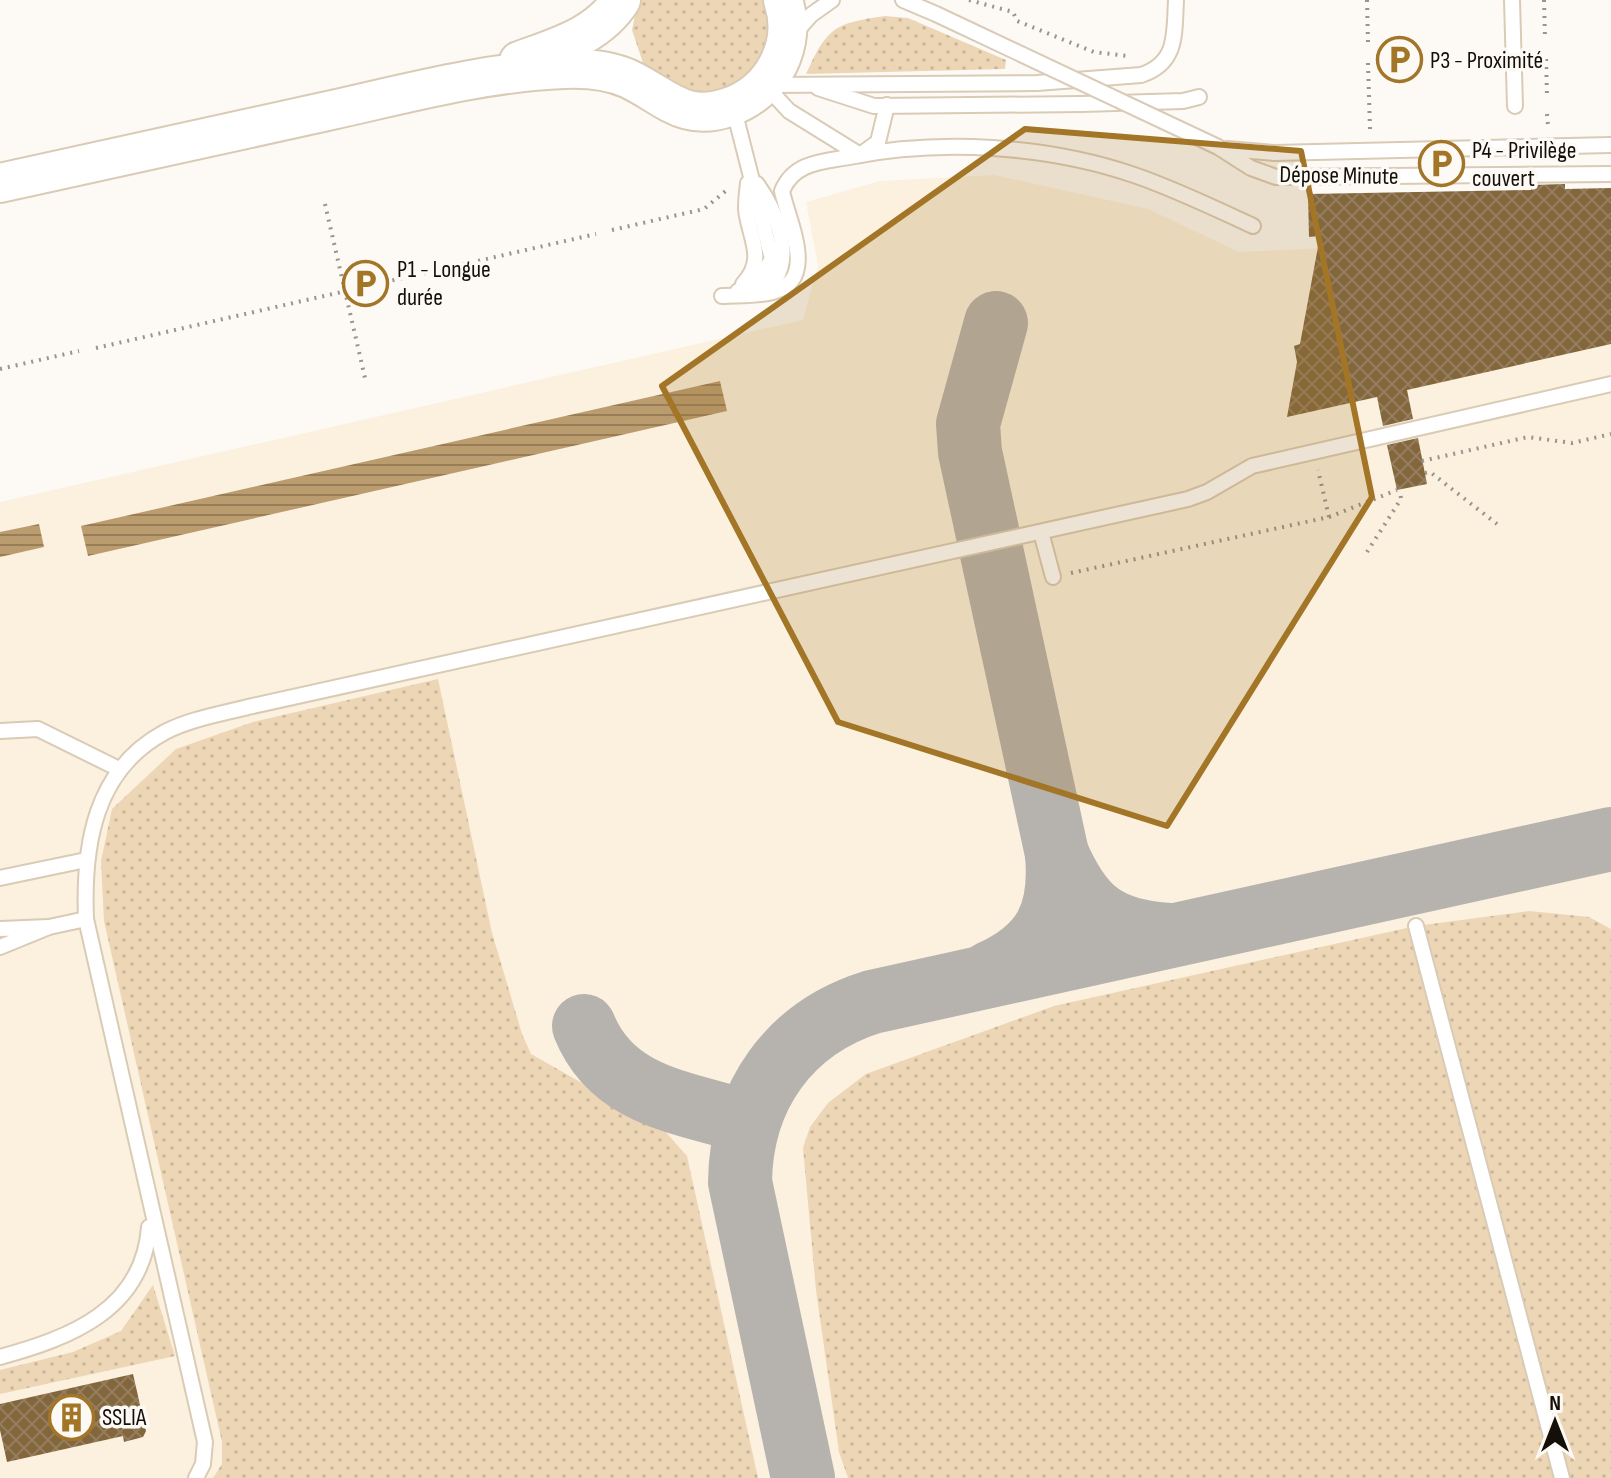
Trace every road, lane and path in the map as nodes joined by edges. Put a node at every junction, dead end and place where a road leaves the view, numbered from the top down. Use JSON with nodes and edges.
{"nodes":[{"id":1,"x":622,"y":0,"type":"edge"},
{"id":2,"x":783,"y":0,"type":"edge"},
{"id":3,"x":832,"y":0,"type":"edge"},
{"id":4,"x":903,"y":0,"type":"edge"},
{"id":5,"x":969,"y":0,"type":"edge"},
{"id":6,"x":1176,"y":0,"type":"edge"},
{"id":7,"x":1367,"y":0,"type":"edge"},
{"id":8,"x":1512,"y":0,"type":"edge"},
{"id":9,"x":1544,"y":0,"type":"edge"},
{"id":10,"x":1545,"y":38,"type":"dead end"},
{"id":11,"x":1368,"y":42,"type":"dead end"},
{"id":12,"x":784,"y":52,"type":"junction"},
{"id":13,"x":1546,"y":59,"type":"dead end"},
{"id":14,"x":1168,"y":60,"type":"junction"},
{"id":15,"x":1368,"y":63,"type":"dead end"},
{"id":16,"x":452,"y":83,"type":"junction"},
{"id":17,"x":765,"y":85,"type":"junction"},
{"id":18,"x":810,"y":85,"type":"junction"},
{"id":19,"x":645,"y":89,"type":"junction"},
{"id":20,"x":1547,"y":95,"type":"dead end"},
{"id":21,"x":1199,"y":97,"type":"dead end"},
{"id":22,"x":887,"y":105,"type":"junction"},
{"id":23,"x":733,"y":106,"type":"junction"},
{"id":24,"x":1515,"y":106,"type":"dead end"},
{"id":25,"x":1547,"y":114,"type":"dead end"},
{"id":26,"x":1548,"y":126,"type":"dead end"},
{"id":27,"x":1370,"y":129,"type":"dead end"},
{"id":28,"x":1611,"y":145,"type":"edge"},
{"id":29,"x":1218,"y":147,"type":"junction"},
{"id":30,"x":860,"y":155,"type":"junction"},
{"id":31,"x":748,"y":173,"type":"junction"},
{"id":32,"x":1611,"y":174,"type":"edge"},
{"id":33,"x":0,"y":183,"type":"edge"},
{"id":34,"x":736,"y":183,"type":"dead end"},
{"id":35,"x":325,"y":204,"type":"dead end"},
{"id":36,"x":1253,"y":226,"type":"dead end"},
{"id":37,"x":612,"y":230,"type":"dead end"},
{"id":38,"x":596,"y":234,"type":"dead end"},
{"id":39,"x":345,"y":291,"type":"junction"},
{"id":40,"x":722,"y":296,"type":"junction"},
{"id":41,"x":96,"y":348,"type":"dead end"},
{"id":42,"x":79,"y":351,"type":"dead end"},
{"id":43,"x":0,"y":369,"type":"edge"},
{"id":44,"x":365,"y":378,"type":"dead end"},
{"id":45,"x":1611,"y":384,"type":"edge"},
{"id":46,"x":1611,"y":434,"type":"edge"},
{"id":47,"x":1314,"y":452,"type":"junction"},
{"id":48,"x":1422,"y":461,"type":"dead end"},
{"id":49,"x":1425,"y":473,"type":"dead end"},
{"id":50,"x":1329,"y":517,"type":"junction"},
{"id":51,"x":1497,"y":524,"type":"dead end"},
{"id":52,"x":1041,"y":532,"type":"junction"},
{"id":53,"x":1367,"y":552,"type":"dead end"},
{"id":54,"x":1053,"y":577,"type":"joint"},
{"id":55,"x":0,"y":731,"type":"edge"},
{"id":56,"x":119,"y":769,"type":"junction"},
{"id":57,"x":86,"y":860,"type":"junction"},
{"id":58,"x":0,"y":878,"type":"edge"},
{"id":59,"x":86,"y":919,"type":"junction"},
{"id":60,"x":1416,"y":926,"type":"dead end"},
{"id":61,"x":49,"y":927,"type":"junction"},
{"id":62,"x":0,"y":929,"type":"edge"},
{"id":63,"x":0,"y":947,"type":"edge"},
{"id":64,"x":150,"y":1210,"type":"junction"},
{"id":65,"x":0,"y":1357,"type":"edge"},
{"id":66,"x":196,"y":1478,"type":"edge"},
{"id":67,"x":1562,"y":1478,"type":"edge"}],
"edges":[{"from":1,"to":16,"type":"street"},
{"from":1,"to":19,"type":"street"},
{"from":2,"to":12,"type":"street"},
{"from":3,"to":12,"type":"lane"},
{"from":4,"to":29,"type":"lane","bridge":true},
{"from":5,"to":14,"type":"path"},
{"from":6,"to":14,"type":"lane"},
{"from":7,"to":11,"type":"path"},
{"from":8,"to":24,"type":"lane"},
{"from":9,"to":10,"type":"path"},
{"from":12,"to":17,"type":"street"},
{"from":13,"to":20,"type":"path"},
{"from":14,"to":18,"type":"lane"},
{"from":15,"to":27,"type":"path"},
{"from":16,"to":19,"type":"street"},
{"from":16,"to":33,"type":"street"},
{"from":17,"to":18,"type":"lane"},
{"from":17,"to":23,"type":"street"},
{"from":17,"to":30,"type":"lane"},
{"from":18,"to":22,"type":"lane"},
{"from":19,"to":23,"type":"street"},
{"from":21,"to":22,"type":"lane"},
{"from":22,"to":30,"type":"lane"},
{"from":23,"to":31,"type":"lane"},
{"from":25,"to":26,"type":"path"},
{"from":28,"to":29,"type":"lane"},
{"from":29,"to":32,"type":"lane","name":"Dépose Minute"},
{"from":30,"to":36,"type":"lane"},
{"from":30,"to":40,"type":"lane"},
{"from":31,"to":40,"type":"lane"},
{"from":31,"to":40,"type":"lane"},
{"from":34,"to":37,"type":"path"},
{"from":35,"to":39,"type":"path"},
{"from":38,"to":39,"type":"path"},
{"from":39,"to":41,"type":"path"},
{"from":39,"to":44,"type":"path"},
{"from":42,"to":43,"type":"path"},
{"from":45,"to":47,"type":"lane"},
{"from":46,"to":48,"type":"path"},
{"from":47,"to":50,"type":"path"},
{"from":47,"to":52,"type":"lane"},
{"from":49,"to":51,"type":"path"},
{"from":50,"to":53,"type":"path"},
{"from":50,"to":54,"type":"path"},
{"from":52,"to":54,"type":"lane"},
{"from":52,"to":56,"type":"lane"},
{"from":55,"to":56,"type":"lane"},
{"from":56,"to":57,"type":"lane"},
{"from":57,"to":58,"type":"lane"},
{"from":57,"to":59,"type":"lane"},
{"from":59,"to":61,"type":"lane"},
{"from":59,"to":64,"type":"lane"},
{"from":60,"to":67,"type":"lane"},
{"from":61,"to":62,"type":"lane"},
{"from":61,"to":63,"type":"lane"},
{"from":64,"to":65,"type":"lane"},
{"from":64,"to":66,"type":"lane"}]}
